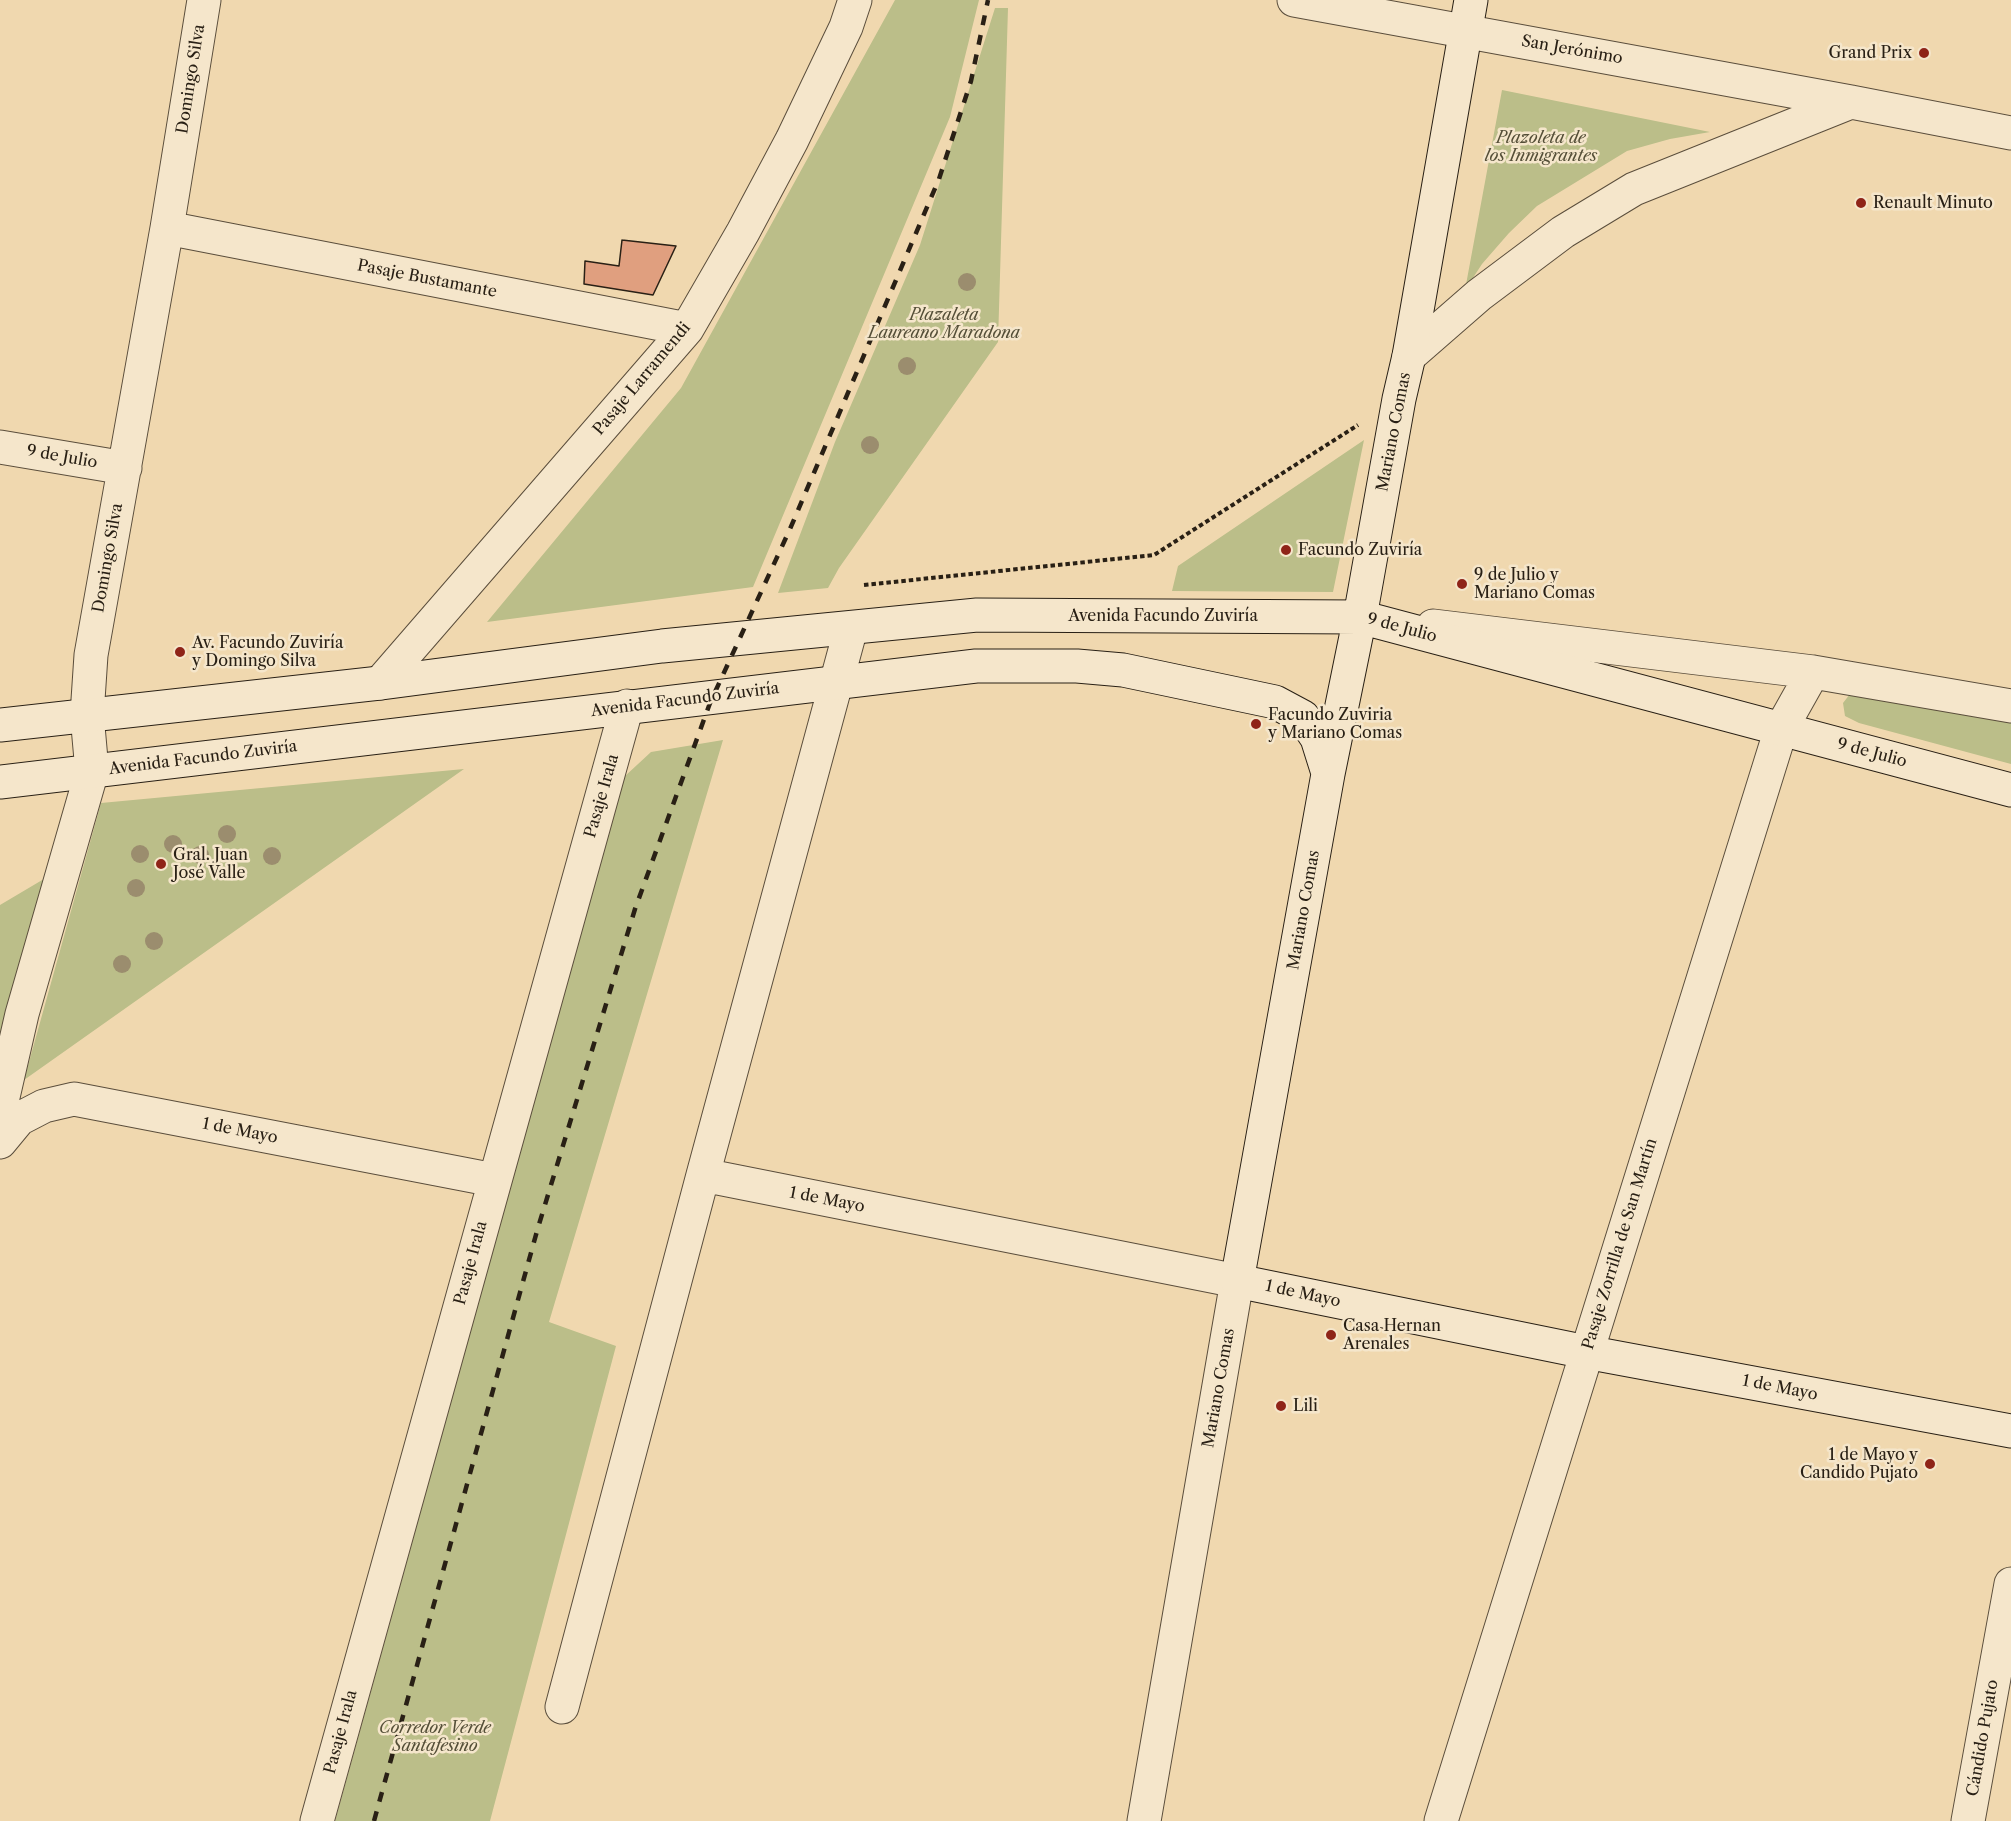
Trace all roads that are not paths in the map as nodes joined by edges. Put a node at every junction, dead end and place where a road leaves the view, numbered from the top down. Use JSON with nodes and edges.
{"nodes":[{"id":1,"x":204,"y":0,"type":"edge"},
{"id":2,"x":855,"y":0,"type":"edge"},
{"id":3,"x":1294,"y":0,"type":"edge"},
{"id":4,"x":1468,"y":15,"type":"edge"},
{"id":5,"x":1851,"y":102,"type":"junction"},
{"id":6,"x":2011,"y":133,"type":"edge"},
{"id":7,"x":167,"y":228,"type":"junction"},
{"id":8,"x":687,"y":329,"type":"junction"},
{"id":9,"x":1409,"y":356,"type":"junction"},
{"id":10,"x":0,"y":447,"type":"edge"},
{"id":11,"x":124,"y":468,"type":"junction"},
{"id":12,"x":1360,"y":617,"type":"junction"},
{"id":13,"x":851,"y":628,"type":"junction"},
{"id":14,"x":1813,"y":672,"type":"junction"},
{"id":15,"x":836,"y":682,"type":"junction"},
{"id":16,"x":380,"y":683,"type":"junction"},
{"id":17,"x":627,"y":706,"type":"junction"},
{"id":18,"x":2011,"y":706,"type":"edge"},
{"id":19,"x":87,"y":715,"type":"junction"},
{"id":20,"x":0,"y":725,"type":"edge"},
{"id":21,"x":1781,"y":729,"type":"junction"},
{"id":22,"x":92,"y":771,"type":"junction"},
{"id":23,"x":1328,"y":774,"type":"junction"},
{"id":24,"x":0,"y":782,"type":"edge"},
{"id":25,"x":2011,"y":790,"type":"edge"},
{"id":26,"x":0,"y":1110,"type":"edge"},
{"id":27,"x":0,"y":1142,"type":"edge"},
{"id":28,"x":703,"y":1175,"type":"junction"},
{"id":29,"x":494,"y":1180,"type":"junction"},
{"id":30,"x":1237,"y":1281,"type":"junction"},
{"id":31,"x":1586,"y":1352,"type":"junction"},
{"id":32,"x":2011,"y":1431,"type":"edge"},
{"id":33,"x":2011,"y":1584,"type":"edge"},
{"id":34,"x":562,"y":1707,"type":"dead end"},
{"id":35,"x":316,"y":1821,"type":"edge"},
{"id":36,"x":1144,"y":1821,"type":"edge"},
{"id":37,"x":1441,"y":1821,"type":"edge"},
{"id":38,"x":1968,"y":1821,"type":"edge"}],
"edges":[{"from":1,"to":7,"type":"street","name":"Domingo Silva"},
{"from":2,"to":8,"type":"street","name":"Pasaje Larramendi"},
{"from":3,"to":4,"type":"street","name":"San Jerónimo"},
{"from":4,"to":5,"type":"street","name":"San Jerónimo"},
{"from":4,"to":9,"type":"street","name":"Mariano Comas"},
{"from":5,"to":6,"type":"street","name":"San Jerónimo"},
{"from":5,"to":9,"type":"street"},
{"from":7,"to":8,"type":"street","name":"Pasaje Bustamante"},
{"from":7,"to":11,"type":"street","name":"Domingo Silva"},
{"from":8,"to":16,"type":"street","name":"Pasaje Larramendi"},
{"from":9,"to":12,"type":"street","name":"Mariano Comas"},
{"from":10,"to":11,"type":"street","name":"9 de Julio"},
{"from":11,"to":19,"type":"street","name":"Domingo Silva"},
{"from":12,"to":13,"type":"street","name":"Avenida Facundo Zuviría"},
{"from":12,"to":14,"type":"street","name":"9 de Julio"},
{"from":12,"to":21,"type":"street","name":"9 de Julio"},
{"from":12,"to":23,"type":"street","name":"Mariano Comas"},
{"from":13,"to":15,"type":"street"},
{"from":13,"to":16,"type":"street","name":"Avenida Facundo Zuviría"},
{"from":14,"to":18,"type":"street","name":"9 de Julio"},
{"from":14,"to":21,"type":"street","name":"Pasaje Zorrilla de San Martín"},
{"from":15,"to":17,"type":"street","name":"Avenida Facundo Zuviría"},
{"from":15,"to":23,"type":"street","name":"Avenida Facundo Zuviría"},
{"from":15,"to":28,"type":"street"},
{"from":16,"to":19,"type":"street","name":"Avenida Facundo Zuviría"},
{"from":17,"to":22,"type":"street","name":"Avenida Facundo Zuviría"},
{"from":17,"to":29,"type":"street","name":"Pasaje Irala"},
{"from":19,"to":20,"type":"street","name":"Avenida Facundo Zuviría"},
{"from":19,"to":22,"type":"street","name":"Domingo Silva"},
{"from":21,"to":25,"type":"street","name":"9 de Julio"},
{"from":21,"to":31,"type":"street","name":"Pasaje Zorrilla de San Martín"},
{"from":22,"to":24,"type":"street","name":"Avenida Facundo Zuviría"},
{"from":22,"to":26,"type":"street","name":"Domingo Silva"},
{"from":23,"to":30,"type":"street","name":"Mariano Comas"},
{"from":27,"to":29,"type":"street","name":"1 de Mayo"},
{"from":28,"to":30,"type":"street","name":"1 de Mayo"},
{"from":28,"to":34,"type":"street"},
{"from":29,"to":35,"type":"street","name":"Pasaje Irala"},
{"from":30,"to":31,"type":"street","name":"1 de Mayo"},
{"from":30,"to":36,"type":"street","name":"Mariano Comas"},
{"from":31,"to":32,"type":"street","name":"1 de Mayo"},
{"from":31,"to":37,"type":"street","name":"Pasaje Zorrilla de San Martín"},
{"from":33,"to":38,"type":"street","name":"Cándido Pujato"}]}
